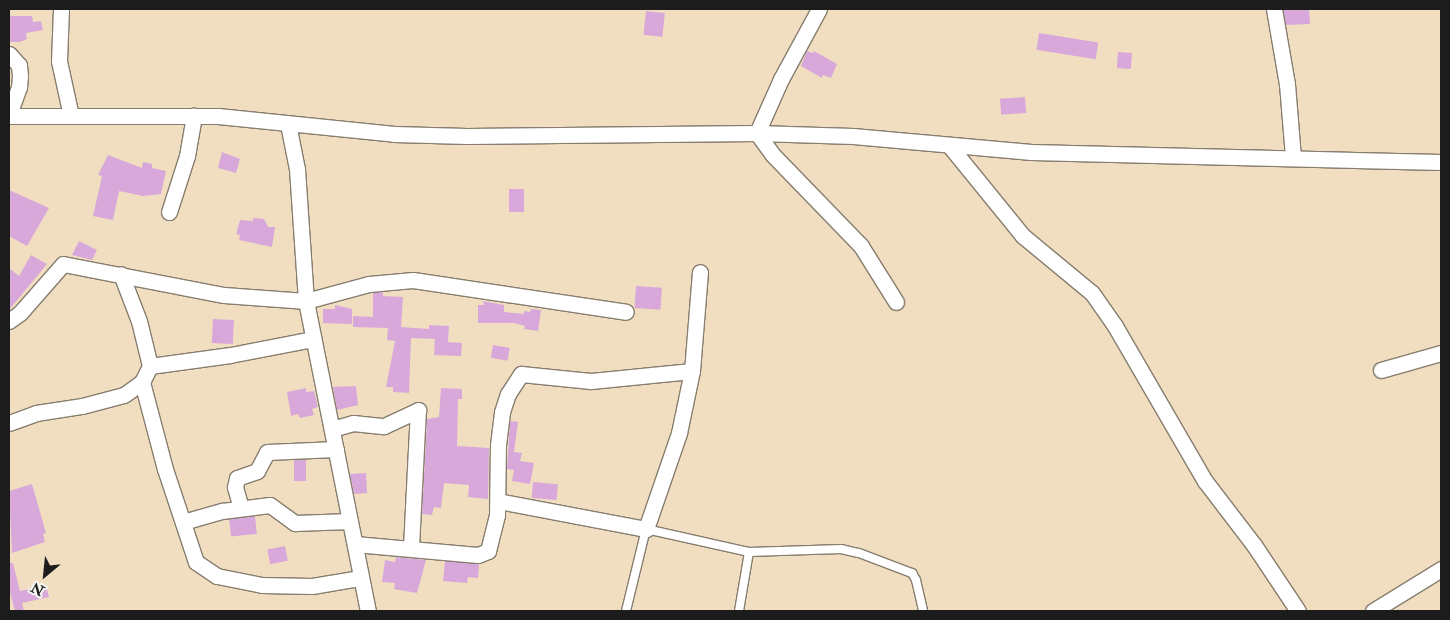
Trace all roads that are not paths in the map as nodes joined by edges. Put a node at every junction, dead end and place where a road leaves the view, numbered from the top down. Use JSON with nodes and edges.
{"nodes":[{"id":1,"x":61,"y":9,"type":"edge"},
{"id":2,"x":819,"y":9,"type":"edge"},
{"id":3,"x":1274,"y":9,"type":"edge"},
{"id":4,"x":9,"y":54,"type":"edge"},
{"id":5,"x":9,"y":116,"type":"edge"},
{"id":6,"x":71,"y":116,"type":"junction"},
{"id":7,"x":194,"y":116,"type":"junction"},
{"id":8,"x":288,"y":124,"type":"junction"},
{"id":9,"x":757,"y":133,"type":"junction"},
{"id":10,"x":949,"y":145,"type":"junction"},
{"id":11,"x":1293,"y":157,"type":"junction"},
{"id":12,"x":1441,"y":162,"type":"edge"},
{"id":13,"x":169,"y":212,"type":"dead end"},
{"id":14,"x":700,"y":272,"type":"dead end"},
{"id":15,"x":122,"y":274,"type":"junction"},
{"id":16,"x":306,"y":301,"type":"junction"},
{"id":17,"x":896,"y":302,"type":"dead end"},
{"id":18,"x":626,"y":312,"type":"dead end"},
{"id":19,"x":9,"y":321,"type":"edge"},
{"id":20,"x":313,"y":340,"type":"junction"},
{"id":21,"x":1441,"y":353,"type":"edge"},
{"id":22,"x":150,"y":366,"type":"junction"},
{"id":23,"x":1382,"y":370,"type":"dead end"},
{"id":24,"x":692,"y":371,"type":"junction"},
{"id":25,"x":142,"y":382,"type":"junction"},
{"id":26,"x":9,"y":423,"type":"edge"},
{"id":27,"x":332,"y":429,"type":"junction"},
{"id":28,"x":336,"y":449,"type":"junction"},
{"id":29,"x":498,"y":501,"type":"junction"},
{"id":30,"x":241,"y":508,"type":"junction"},
{"id":31,"x":350,"y":521,"type":"junction"},
{"id":32,"x":183,"y":522,"type":"junction"},
{"id":33,"x":646,"y":529,"type":"junction"},
{"id":34,"x":355,"y":544,"type":"junction"},
{"id":35,"x":411,"y":547,"type":"junction"},
{"id":36,"x":749,"y":552,"type":"junction"},
{"id":37,"x":1441,"y":570,"type":"edge"},
{"id":38,"x":360,"y":578,"type":"junction"},
{"id":39,"x":368,"y":611,"type":"edge"},
{"id":40,"x":626,"y":611,"type":"edge"},
{"id":41,"x":739,"y":611,"type":"edge"},
{"id":42,"x":923,"y":611,"type":"edge"},
{"id":43,"x":1298,"y":611,"type":"edge"},
{"id":44,"x":1374,"y":611,"type":"edge"}],
"edges":[{"from":1,"to":6,"type":"street"},
{"from":2,"to":9,"type":"street"},
{"from":3,"to":11,"type":"street"},
{"from":4,"to":5,"type":"street"},
{"from":5,"to":6,"type":"street"},
{"from":6,"to":7,"type":"street"},
{"from":7,"to":8,"type":"street"},
{"from":7,"to":13,"type":"street"},
{"from":8,"to":9,"type":"street"},
{"from":8,"to":16,"type":"street"},
{"from":9,"to":10,"type":"street"},
{"from":9,"to":17,"type":"street"},
{"from":10,"to":11,"type":"street"},
{"from":10,"to":43,"type":"street"},
{"from":11,"to":12,"type":"street"},
{"from":14,"to":24,"type":"street"},
{"from":15,"to":16,"type":"street"},
{"from":15,"to":19,"type":"street"},
{"from":15,"to":22,"type":"street"},
{"from":16,"to":18,"type":"street"},
{"from":16,"to":20,"type":"street"},
{"from":20,"to":22,"type":"street"},
{"from":20,"to":27,"type":"street"},
{"from":21,"to":23,"type":"street"},
{"from":22,"to":25,"type":"street"},
{"from":24,"to":29,"type":"street"},
{"from":24,"to":33,"type":"street"},
{"from":25,"to":26,"type":"street"},
{"from":25,"to":32,"type":"street"},
{"from":27,"to":28,"type":"street"},
{"from":27,"to":35,"type":"street"},
{"from":28,"to":30,"type":"street"},
{"from":28,"to":31,"type":"street"},
{"from":29,"to":33,"type":"street"},
{"from":29,"to":35,"type":"street"},
{"from":30,"to":31,"type":"street"},
{"from":30,"to":32,"type":"street"},
{"from":31,"to":34,"type":"street"},
{"from":32,"to":38,"type":"street"},
{"from":33,"to":36,"type":"lane"},
{"from":33,"to":40,"type":"lane"},
{"from":34,"to":35,"type":"street"},
{"from":34,"to":38,"type":"street"},
{"from":36,"to":41,"type":"lane"},
{"from":36,"to":42,"type":"lane"},
{"from":37,"to":44,"type":"street"},
{"from":38,"to":39,"type":"street"}]}
